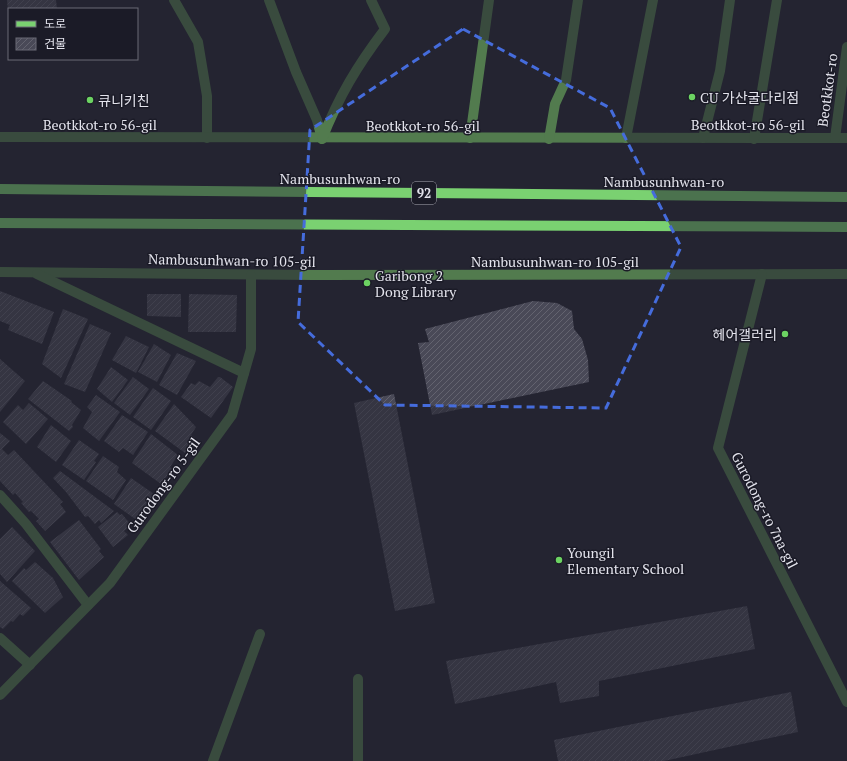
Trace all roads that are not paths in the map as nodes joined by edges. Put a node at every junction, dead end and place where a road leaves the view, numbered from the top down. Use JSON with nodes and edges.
{"nodes":[{"id":1,"x":174,"y":0,"type":"edge"},
{"id":2,"x":269,"y":0,"type":"edge"},
{"id":3,"x":371,"y":0,"type":"edge"},
{"id":4,"x":489,"y":0,"type":"edge"},
{"id":5,"x":578,"y":0,"type":"edge"},
{"id":6,"x":653,"y":0,"type":"edge"},
{"id":7,"x":730,"y":0,"type":"edge"},
{"id":8,"x":777,"y":0,"type":"edge"},
{"id":9,"x":847,"y":47,"type":"edge"},
{"id":10,"x":0,"y":137,"type":"edge"},
{"id":11,"x":207,"y":138,"type":"junction"},
{"id":12,"x":470,"y":138,"type":"junction"},
{"id":13,"x":626,"y":138,"type":"junction"},
{"id":14,"x":703,"y":138,"type":"junction"},
{"id":15,"x":835,"y":138,"type":"junction"},
{"id":16,"x":847,"y":138,"type":"edge"},
{"id":17,"x":322,"y":139,"type":"junction"},
{"id":18,"x":550,"y":139,"type":"junction"},
{"id":19,"x":754,"y":139,"type":"junction"},
{"id":20,"x":0,"y":189,"type":"edge"},
{"id":21,"x":847,"y":197,"type":"edge"},
{"id":22,"x":0,"y":223,"type":"edge"},
{"id":23,"x":847,"y":227,"type":"edge"},
{"id":24,"x":0,"y":272,"type":"edge"},
{"id":25,"x":34,"y":272,"type":"junction"},
{"id":26,"x":762,"y":274,"type":"junction"},
{"id":27,"x":847,"y":274,"type":"edge"},
{"id":28,"x":251,"y":275,"type":"junction"},
{"id":29,"x":244,"y":373,"type":"junction"},
{"id":30,"x":0,"y":495,"type":"edge"},
{"id":31,"x":88,"y":605,"type":"junction"},
{"id":32,"x":260,"y":634,"type":"dead end"},
{"id":33,"x":0,"y":638,"type":"edge"},
{"id":34,"x":30,"y":665,"type":"junction"},
{"id":35,"x":358,"y":679,"type":"dead end"},
{"id":36,"x":0,"y":696,"type":"edge"},
{"id":37,"x":847,"y":702,"type":"edge"},
{"id":38,"x":213,"y":761,"type":"edge"},
{"id":39,"x":358,"y":761,"type":"edge"}],
"edges":[{"from":1,"to":11,"type":"street"},
{"from":2,"to":17,"type":"street"},
{"from":3,"to":17,"type":"street"},
{"from":4,"to":12,"type":"street"},
{"from":5,"to":18,"type":"street"},
{"from":6,"to":13,"type":"street"},
{"from":7,"to":14,"type":"street"},
{"from":8,"to":19,"type":"street"},
{"from":9,"to":15,"type":"street","name":"Beotkkot-ro"},
{"from":10,"to":11,"type":"street","name":"Beotkkot-ro 56-gil"},
{"from":11,"to":17,"type":"street","name":"Beotkkot-ro 56-gil"},
{"from":12,"to":17,"type":"street","name":"Beotkkot-ro 56-gil"},
{"from":12,"to":18,"type":"street","name":"Beotkkot-ro 56-gil"},
{"from":13,"to":14,"type":"street","name":"Beotkkot-ro 56-gil"},
{"from":13,"to":18,"type":"street","name":"Beotkkot-ro 56-gil"},
{"from":14,"to":19,"type":"street","name":"Beotkkot-ro 56-gil"},
{"from":15,"to":16,"type":"street","name":"Beotkkot-ro 56-gil"},
{"from":15,"to":19,"type":"street","name":"Beotkkot-ro 56-gil"},
{"from":20,"to":21,"type":"main road","name":"Nambusunhwan-ro","number":"92"},
{"from":22,"to":23,"type":"main road","number":"92"},
{"from":24,"to":25,"type":"street","name":"Nambusunhwan-ro 105-gil"},
{"from":25,"to":28,"type":"street","name":"Nambusunhwan-ro 105-gil"},
{"from":25,"to":29,"type":"street"},
{"from":26,"to":27,"type":"street","name":"Nambusunhwan-ro 105-gil"},
{"from":26,"to":28,"type":"street","name":"Nambusunhwan-ro 105-gil"},
{"from":26,"to":37,"type":"street","name":"Gurodong-ro 7na-gil"},
{"from":28,"to":29,"type":"street","name":"Gurodong-ro 5-gil"},
{"from":29,"to":31,"type":"street","name":"Gurodong-ro 5-gil"},
{"from":30,"to":31,"type":"street"},
{"from":31,"to":34,"type":"street","name":"Gurodong-ro 5-gil"},
{"from":32,"to":38,"type":"street"},
{"from":33,"to":34,"type":"street"},
{"from":34,"to":36,"type":"street","name":"Gurodong-ro 5-gil"},
{"from":35,"to":39,"type":"street"}]}
